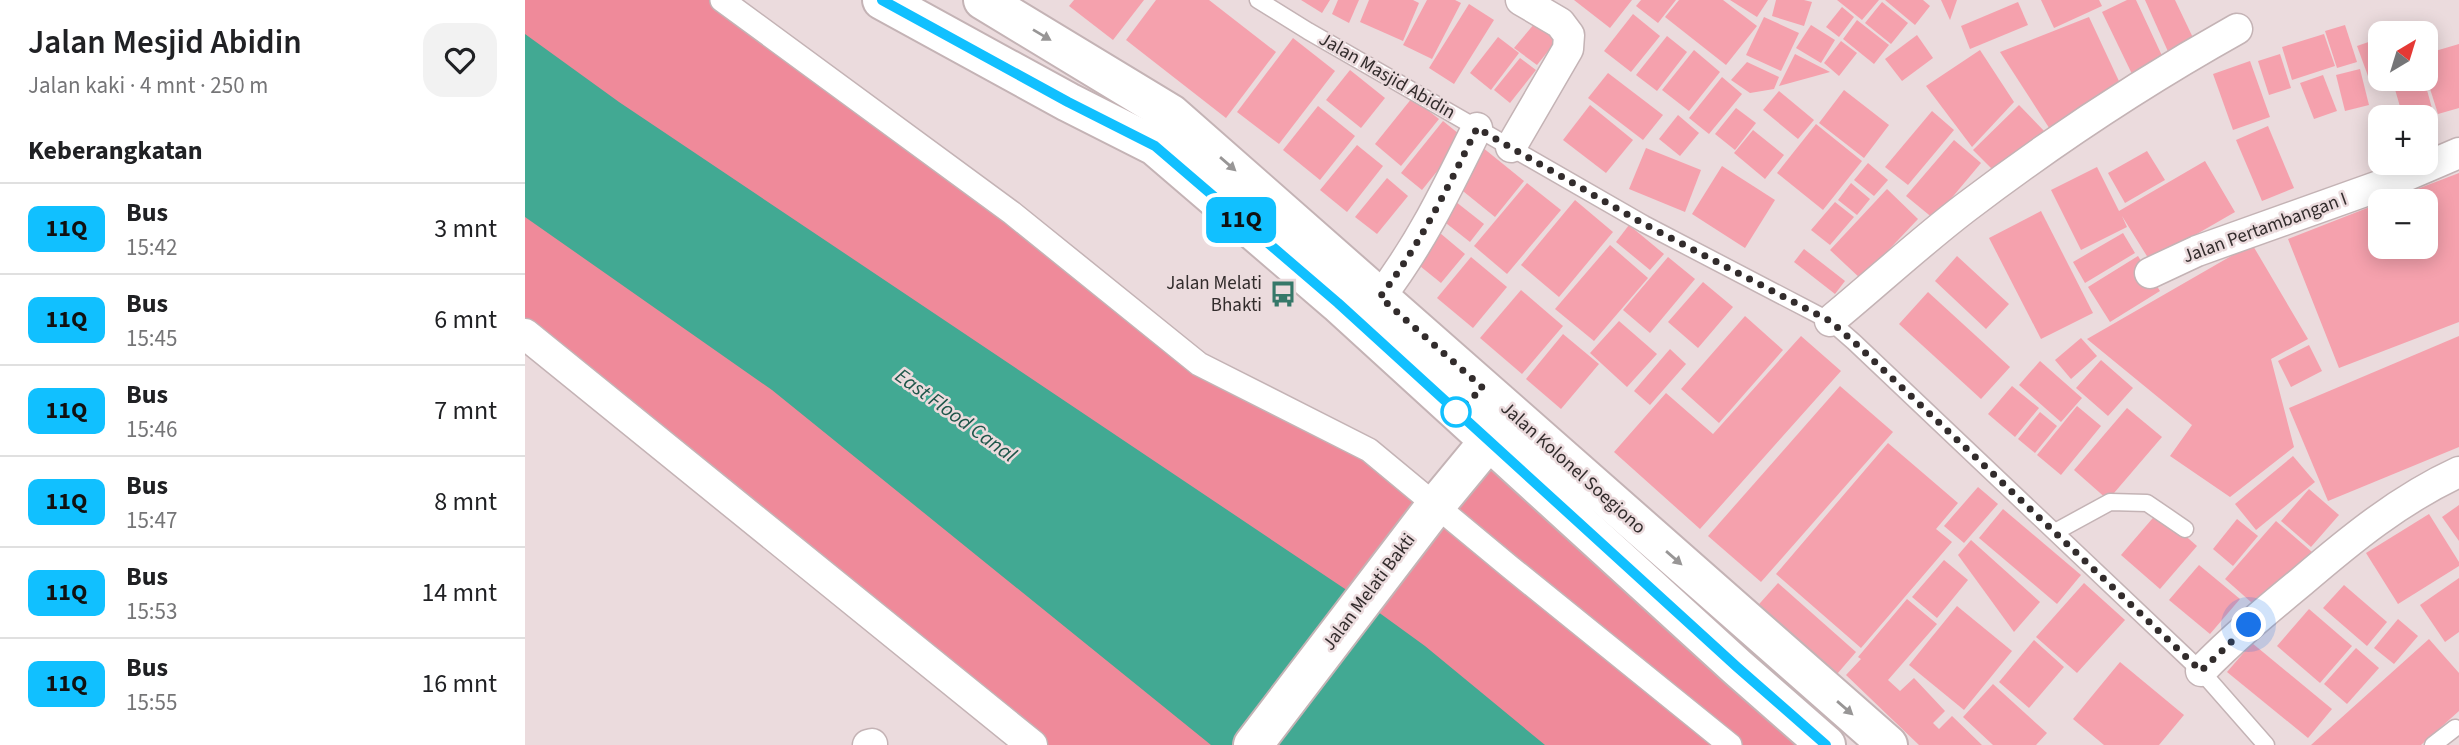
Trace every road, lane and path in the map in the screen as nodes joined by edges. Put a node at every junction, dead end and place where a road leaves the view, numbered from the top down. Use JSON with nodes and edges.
{"nodes":[{"id":1,"x":722,"y":0,"type":"edge"},
{"id":2,"x":882,"y":0,"type":"edge"},
{"id":3,"x":983,"y":0,"type":"edge"},
{"id":4,"x":1258,"y":0,"type":"edge"},
{"id":5,"x":1521,"y":0,"type":"edge"},
{"id":6,"x":2237,"y":29,"type":"dead end"},
{"id":7,"x":1477,"y":128,"type":"junction"},
{"id":8,"x":1511,"y":148,"type":"junction"},
{"id":9,"x":2459,"y":153,"type":"edge"},
{"id":10,"x":2150,"y":273,"type":"dead end"},
{"id":11,"x":1380,"y":297,"type":"junction"},
{"id":12,"x":1830,"y":321,"type":"junction"},
{"id":13,"x":525,"y":334,"type":"edge"},
{"id":14,"x":1488,"y":442,"type":"junction"},
{"id":15,"x":2459,"y":472,"type":"edge"},
{"id":16,"x":1436,"y":505,"type":"junction"},
{"id":17,"x":2185,"y":529,"type":"dead end"},
{"id":18,"x":2055,"y":532,"type":"junction"},
{"id":19,"x":2201,"y":671,"type":"junction"},
{"id":20,"x":2455,"y":728,"type":"dead end"},
{"id":21,"x":1032,"y":745,"type":"edge"},
{"id":22,"x":1253,"y":745,"type":"edge"},
{"id":23,"x":1730,"y":745,"type":"edge"},
{"id":24,"x":1826,"y":745,"type":"edge"},
{"id":25,"x":1888,"y":745,"type":"edge"},
{"id":26,"x":2266,"y":745,"type":"edge"},
{"id":27,"x":2433,"y":745,"type":"edge"}],
"edges":[{"from":1,"to":16,"type":"street"},
{"from":2,"to":14,"type":"main road","name":"Jalan Kolonel Soegiono"},
{"from":3,"to":11,"type":"main road","name":"Jalan Kolonel Soegiono","one_way":true},
{"from":4,"to":7,"type":"lane","name":"Jalan Masjid Abidin"},
{"from":5,"to":8,"type":"street"},
{"from":6,"to":12,"type":"street"},
{"from":7,"to":8,"type":"lane","name":"Jalan Masjid Abidin"},
{"from":7,"to":11,"type":"street"},
{"from":8,"to":12,"type":"lane","name":"Jalan Masjid Abidin"},
{"from":9,"to":10,"type":"street","name":"Jalan Pertambangan I"},
{"from":11,"to":25,"type":"main road","name":"Jalan Kolonel Soegiono","one_way":true},
{"from":12,"to":18,"type":"lane","name":"Jalan Masjid Abidin"},
{"from":13,"to":21,"type":"street"},
{"from":14,"to":16,"type":"main road","name":"Jalan Melati Bakti"},
{"from":14,"to":24,"type":"main road","name":"Jalan Kolonel Soegiono"},
{"from":15,"to":19,"type":"street"},
{"from":16,"to":22,"type":"main road","name":"Jalan Melati Bakti"},
{"from":16,"to":23,"type":"street"},
{"from":17,"to":18,"type":"lane"},
{"from":18,"to":19,"type":"lane","name":"Jalan Masjid Abidin"},
{"from":19,"to":26,"type":"lane","name":"Jalan Masjid Abidin"},
{"from":20,"to":27,"type":"lane"}]}
